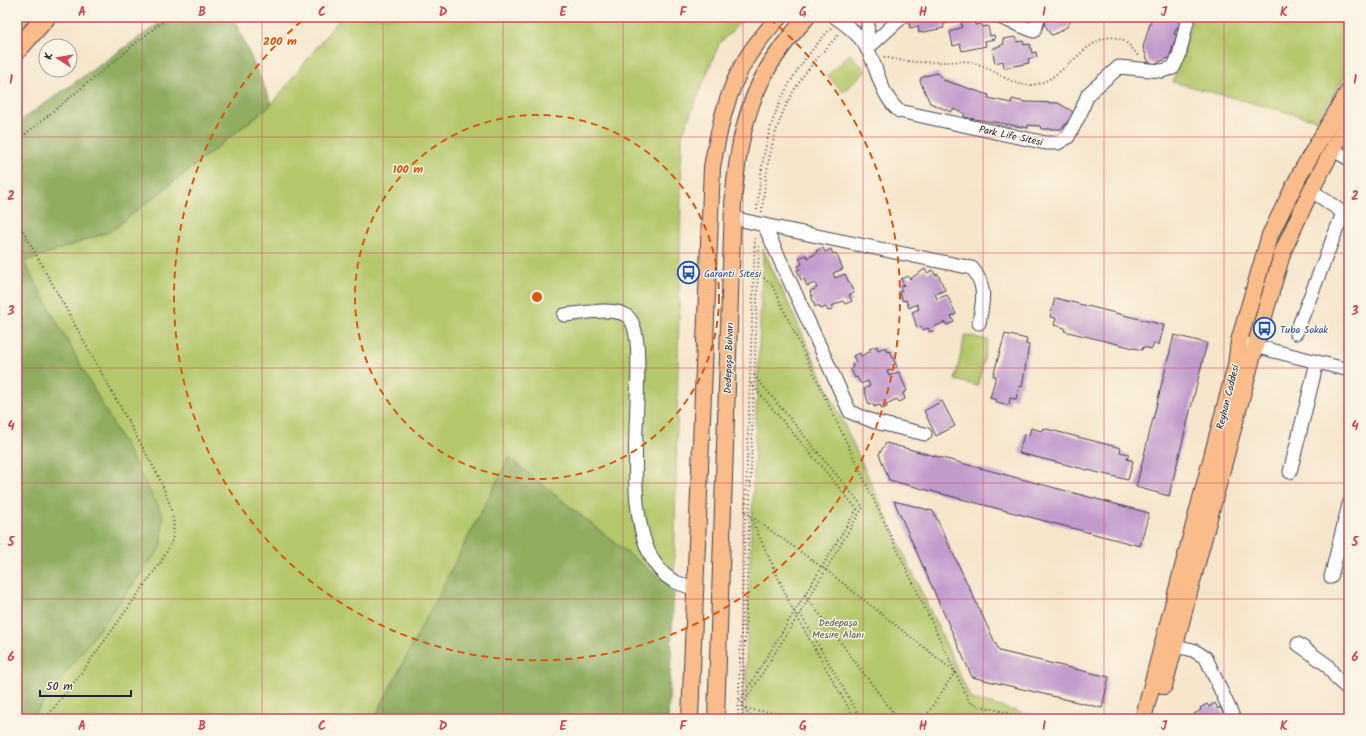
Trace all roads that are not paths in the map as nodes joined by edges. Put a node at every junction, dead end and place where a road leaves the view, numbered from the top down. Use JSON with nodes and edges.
{"nodes":[{"id":1,"x":46,"y":17,"type":"edge"},
{"id":2,"x":779,"y":17,"type":"edge"},
{"id":3,"x":807,"y":17,"type":"edge"},
{"id":4,"x":868,"y":17,"type":"edge"},
{"id":5,"x":902,"y":17,"type":"edge"},
{"id":6,"x":999,"y":17,"type":"edge"},
{"id":7,"x":1039,"y":17,"type":"edge"},
{"id":8,"x":1188,"y":17,"type":"edge"},
{"id":9,"x":840,"y":21,"type":"edge"},
{"id":10,"x":17,"y":50,"type":"edge"},
{"id":11,"x":868,"y":52,"type":"junction"},
{"id":12,"x":1349,"y":90,"type":"edge"},
{"id":13,"x":1349,"y":120,"type":"edge"},
{"id":14,"x":1332,"y":149,"type":"junction"},
{"id":15,"x":1349,"y":159,"type":"edge"},
{"id":16,"x":1312,"y":190,"type":"junction"},
{"id":17,"x":1346,"y":215,"type":"edge"},
{"id":18,"x":733,"y":218,"type":"junction"},
{"id":19,"x":760,"y":224,"type":"junction"},
{"id":20,"x":564,"y":315,"type":"dead end"},
{"id":21,"x":979,"y":324,"type":"dead end"},
{"id":22,"x":1296,"y":333,"type":"dead end"},
{"id":23,"x":1239,"y":341,"type":"junction"},
{"id":24,"x":1255,"y":346,"type":"junction"},
{"id":25,"x":1317,"y":362,"type":"junction"},
{"id":26,"x":1349,"y":370,"type":"edge"},
{"id":27,"x":925,"y":434,"type":"dead end"},
{"id":28,"x":1290,"y":472,"type":"dead end"},
{"id":29,"x":1349,"y":504,"type":"edge"},
{"id":30,"x":1331,"y":577,"type":"dead end"},
{"id":31,"x":694,"y":588,"type":"junction"},
{"id":32,"x":1169,"y":644,"type":"junction"},
{"id":33,"x":1298,"y":644,"type":"dead end"},
{"id":34,"x":1349,"y":690,"type":"edge"},
{"id":35,"x":690,"y":719,"type":"edge"},
{"id":36,"x":716,"y":719,"type":"edge"},
{"id":37,"x":1143,"y":719,"type":"edge"},
{"id":38,"x":1155,"y":719,"type":"edge"},
{"id":39,"x":1234,"y":719,"type":"edge"}],
"edges":[{"from":1,"to":10,"type":"highway"},
{"from":2,"to":31,"type":"main road"},
{"from":3,"to":18,"type":"main road","name":"Dedepaşa Bulvarı"},
{"from":4,"to":11,"type":"street"},
{"from":5,"to":11,"type":"street"},
{"from":6,"to":7,"type":"street"},
{"from":8,"to":11,"type":"street","name":"Park Life Sitesi"},
{"from":9,"to":11,"type":"street"},
{"from":12,"to":23,"type":"main road","name":"Reyhan Caddesi"},
{"from":13,"to":14,"type":"main road","name":"Reyhan Caddesi"},
{"from":14,"to":15,"type":"street"},
{"from":14,"to":16,"type":"main road","name":"Reyhan Caddesi"},
{"from":16,"to":17,"type":"street"},
{"from":16,"to":24,"type":"main road","name":"Reyhan Caddesi"},
{"from":17,"to":22,"type":"street"},
{"from":18,"to":19,"type":"street"},
{"from":18,"to":36,"type":"main road","name":"Dedepaşa Bulvarı"},
{"from":19,"to":21,"type":"street"},
{"from":19,"to":27,"type":"street"},
{"from":20,"to":31,"type":"street"},
{"from":23,"to":24,"type":"street"},
{"from":23,"to":32,"type":"main road","name":"Reyhan Caddesi"},
{"from":24,"to":25,"type":"street"},
{"from":24,"to":32,"type":"main road","name":"Reyhan Caddesi"},
{"from":25,"to":26,"type":"street"},
{"from":25,"to":28,"type":"street"},
{"from":29,"to":30,"type":"street"},
{"from":31,"to":35,"type":"main road"},
{"from":32,"to":37,"type":"main road","name":"Reyhan Caddesi"},
{"from":32,"to":38,"type":"main road","name":"Reyhan Caddesi"},
{"from":32,"to":39,"type":"street"},
{"from":33,"to":34,"type":"street"}]}
